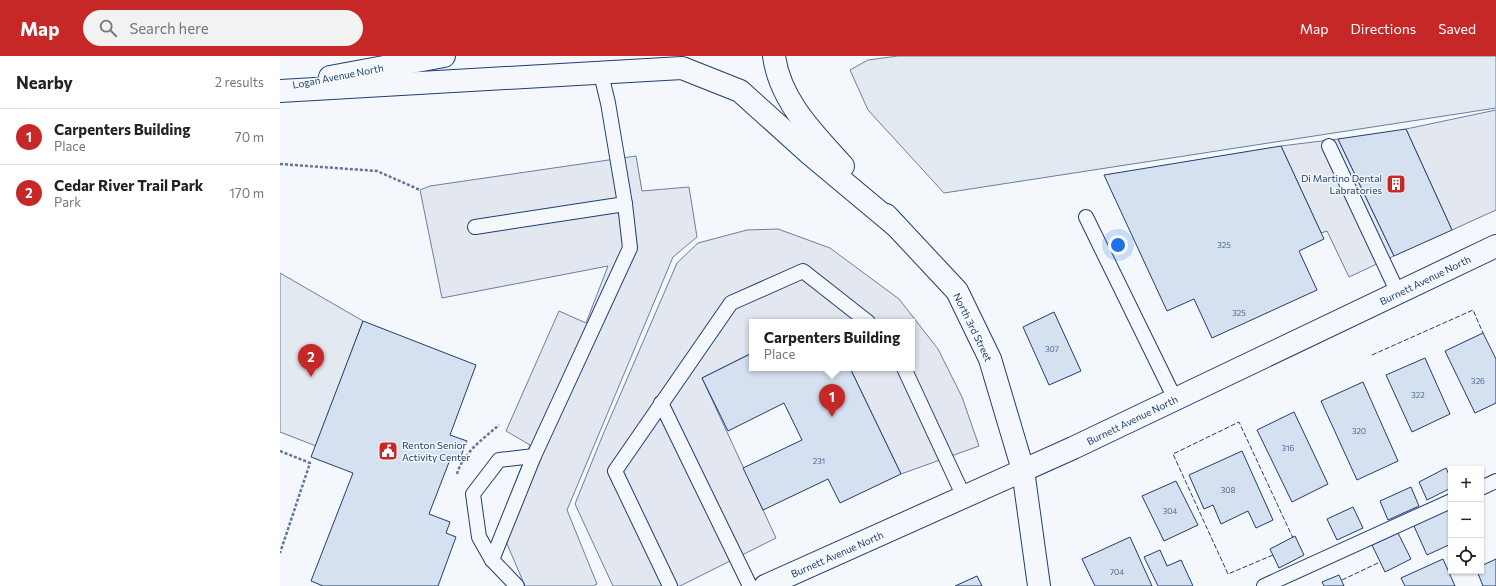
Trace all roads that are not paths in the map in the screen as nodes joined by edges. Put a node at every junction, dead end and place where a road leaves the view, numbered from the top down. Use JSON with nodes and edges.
{"nodes":[{"id":1,"x":444,"y":56,"type":"edge"},
{"id":2,"x":774,"y":56,"type":"edge"},
{"id":3,"x":601,"y":74,"type":"junction"},
{"id":4,"x":280,"y":87,"type":"edge"},
{"id":5,"x":280,"y":91,"type":"edge"},
{"id":6,"x":1329,"y":146,"type":"dead end"},
{"id":7,"x":625,"y":204,"type":"junction"},
{"id":8,"x":1086,"y":217,"type":"dead end"},
{"id":9,"x":896,"y":225,"type":"junction"},
{"id":10,"x":475,"y":227,"type":"dead end"},
{"id":11,"x":1496,"y":246,"type":"edge"},
{"id":12,"x":1398,"y":293,"type":"junction"},
{"id":13,"x":864,"y":319,"type":"edge"},
{"id":14,"x":905,"y":371,"type":"edge"},
{"id":15,"x":1175,"y":399,"type":"junction"},
{"id":16,"x":661,"y":403,"type":"junction"},
{"id":17,"x":534,"y":456,"type":"junction"},
{"id":18,"x":1023,"y":470,"type":"junction"},
{"id":19,"x":1496,"y":481,"type":"edge"},
{"id":20,"x":1484,"y":487,"type":"edge"},
{"id":21,"x":964,"y":498,"type":"junction"},
{"id":22,"x":1449,"y":502,"type":"edge"},
{"id":23,"x":492,"y":560,"type":"junction"},
{"id":24,"x":517,"y":586,"type":"edge"},
{"id":25,"x":670,"y":586,"type":"edge"},
{"id":26,"x":750,"y":586,"type":"edge"},
{"id":27,"x":765,"y":586,"type":"edge"},
{"id":28,"x":1039,"y":586,"type":"edge"},
{"id":29,"x":1264,"y":586,"type":"edge"}],
"edges":[{"from":1,"to":4,"type":"main road","name":"Logan Avenue North"},
{"from":2,"to":9,"type":"main road","name":"North 3rd Street"},
{"from":3,"to":5,"type":"main road"},
{"from":3,"to":7,"type":"lane"},
{"from":3,"to":9,"type":"main road"},
{"from":6,"to":12,"type":"lane"},
{"from":7,"to":10,"type":"lane"},
{"from":7,"to":17,"type":"lane"},
{"from":8,"to":15,"type":"lane"},
{"from":9,"to":18,"type":"main road","name":"North 3rd Street"},
{"from":11,"to":12,"type":"main road","name":"Burnett Avenue North"},
{"from":12,"to":15,"type":"main road","name":"Burnett Avenue North"},
{"from":13,"to":16,"type":"lane"},
{"from":14,"to":21,"type":"lane"},
{"from":15,"to":18,"type":"main road","name":"Burnett Avenue North"},
{"from":16,"to":25,"type":"lane"},
{"from":16,"to":26,"type":"lane"},
{"from":17,"to":23,"type":"lane"},
{"from":17,"to":23,"type":"lane"},
{"from":18,"to":21,"type":"main road","name":"Burnett Avenue North"},
{"from":18,"to":28,"type":"main road","name":"North 3rd Street"},
{"from":19,"to":20,"type":"lane"},
{"from":21,"to":27,"type":"main road","name":"Burnett Avenue North"},
{"from":22,"to":29,"type":"lane"},
{"from":23,"to":24,"type":"lane"}]}
